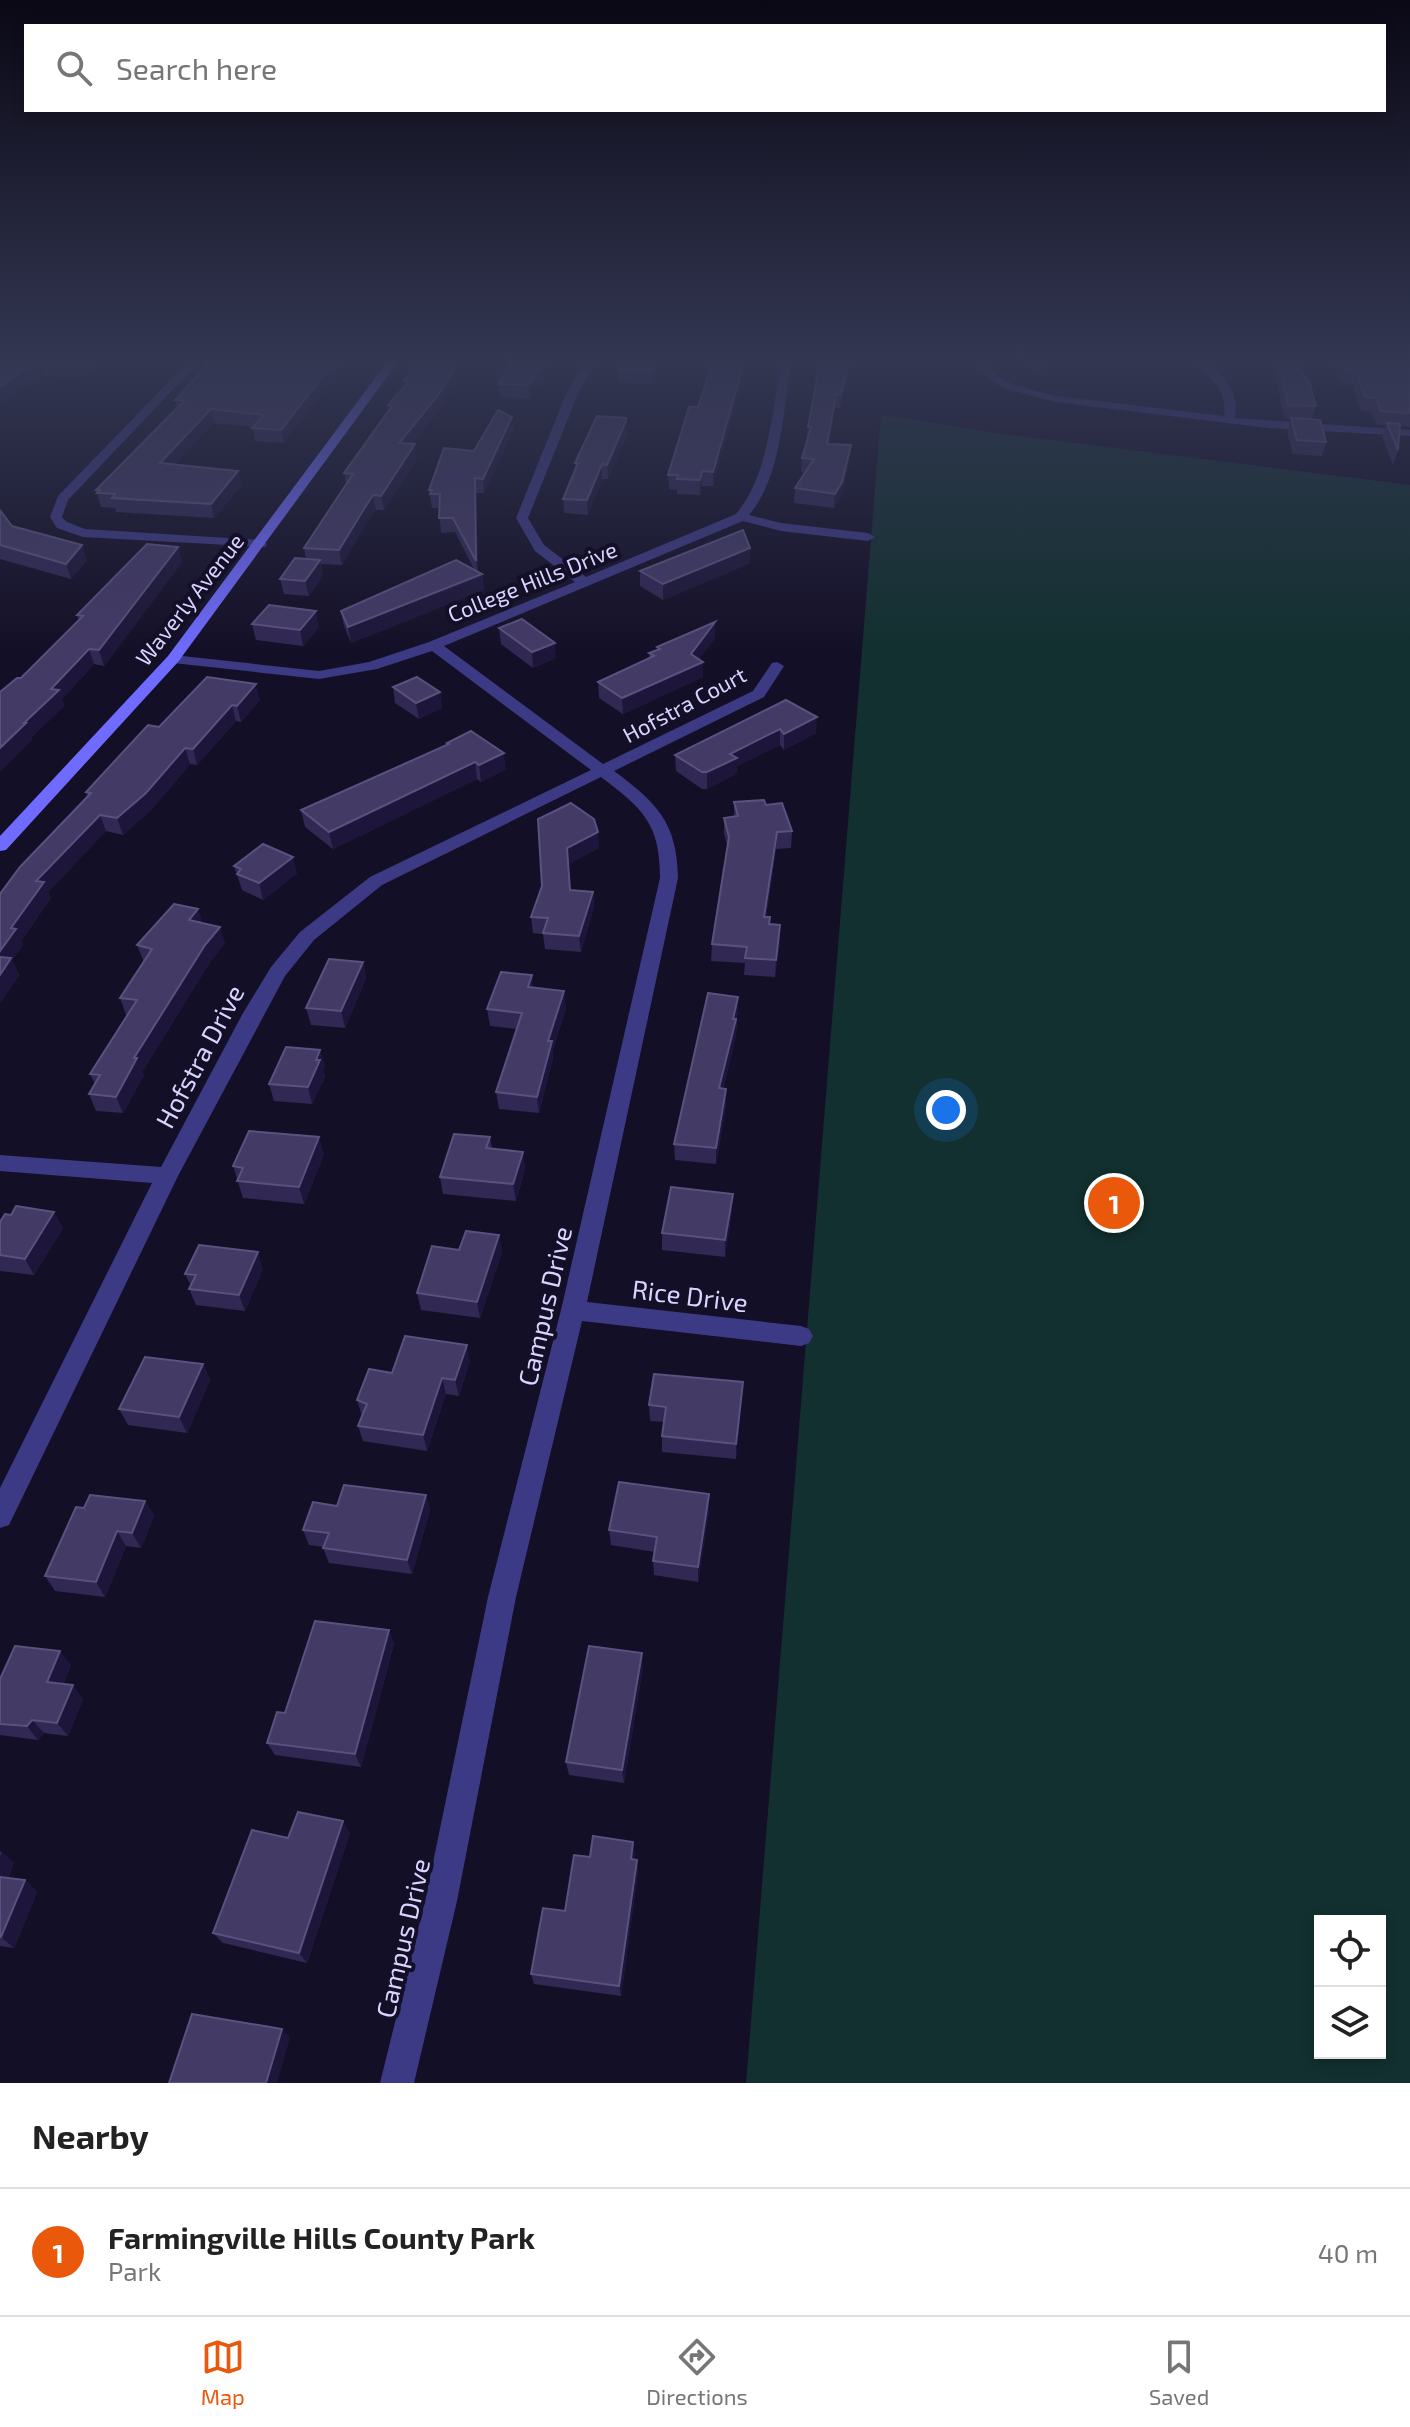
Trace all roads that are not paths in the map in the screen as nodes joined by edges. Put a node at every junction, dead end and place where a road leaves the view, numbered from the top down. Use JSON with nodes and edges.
{"nodes":[{"id":1,"x":100,"y":459,"type":"edge"},
{"id":2,"x":322,"y":459,"type":"edge"},
{"id":3,"x":546,"y":459,"type":"edge"},
{"id":4,"x":769,"y":459,"type":"edge"},
{"id":5,"x":742,"y":517,"type":"junction"},
{"id":6,"x":868,"y":537,"type":"dead end"},
{"id":7,"x":260,"y":544,"type":"junction"},
{"id":8,"x":586,"y":583,"type":"junction"},
{"id":9,"x":434,"y":645,"type":"junction"},
{"id":10,"x":173,"y":659,"type":"junction"},
{"id":11,"x":777,"y":666,"type":"dead end"},
{"id":12,"x":603,"y":770,"type":"junction"},
{"id":13,"x":0,"y":846,"type":"edge"},
{"id":14,"x":0,"y":1163,"type":"edge"},
{"id":15,"x":167,"y":1176,"type":"junction"},
{"id":16,"x":573,"y":1310,"type":"junction"},
{"id":17,"x":801,"y":1336,"type":"dead end"},
{"id":18,"x":0,"y":1516,"type":"edge"},
{"id":19,"x":397,"y":2083,"type":"edge"}],
"edges":[{"from":1,"to":7,"type":"street"},
{"from":2,"to":7,"type":"street","name":"Waverly Avenue"},
{"from":3,"to":8,"type":"street"},
{"from":4,"to":5,"type":"street"},
{"from":5,"to":6,"type":"street"},
{"from":5,"to":8,"type":"street","name":"College Hills Drive"},
{"from":7,"to":10,"type":"street","name":"Waverly Avenue"},
{"from":8,"to":9,"type":"street","name":"College Hills Drive"},
{"from":9,"to":10,"type":"street","name":"College Hills Drive"},
{"from":9,"to":12,"type":"street","name":"Campus Drive"},
{"from":10,"to":13,"type":"street","name":"Waverly Avenue"},
{"from":11,"to":12,"type":"street","name":"Hofstra Court"},
{"from":12,"to":15,"type":"street","name":"Hofstra Drive"},
{"from":12,"to":16,"type":"street","name":"Campus Drive"},
{"from":14,"to":15,"type":"street"},
{"from":15,"to":18,"type":"street","name":"Hofstra Drive"},
{"from":16,"to":17,"type":"street","name":"Rice Drive"},
{"from":16,"to":19,"type":"street","name":"Campus Drive"}]}
